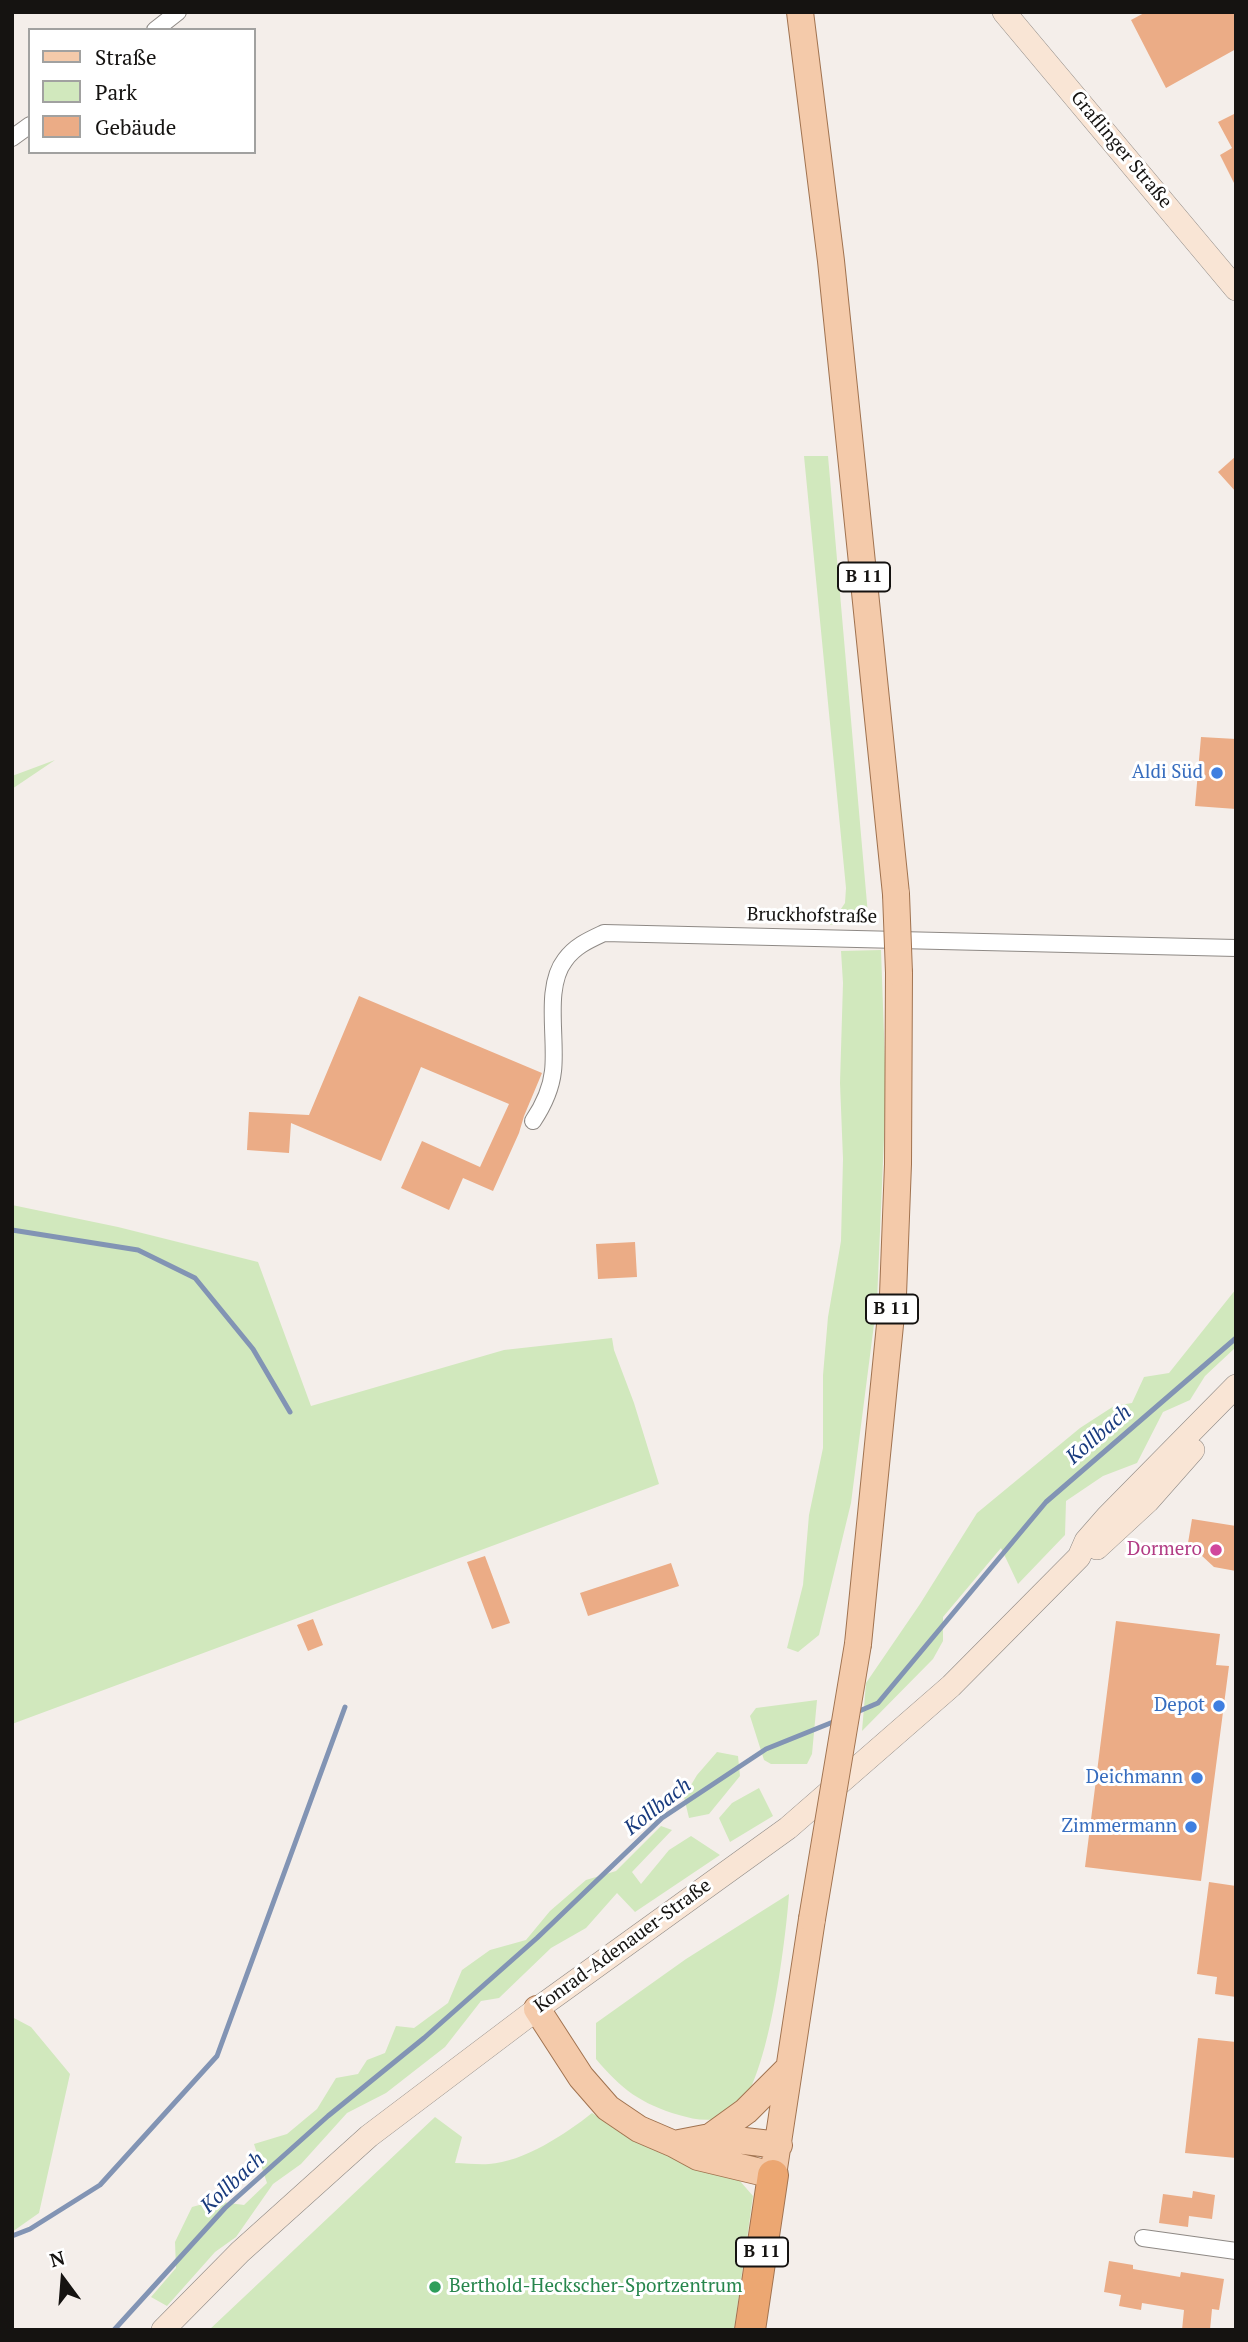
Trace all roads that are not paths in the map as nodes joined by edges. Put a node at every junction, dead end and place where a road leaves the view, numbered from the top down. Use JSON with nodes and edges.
{"nodes":[{"id":1,"x":178,"y":12,"type":"edge"},
{"id":2,"x":800,"y":12,"type":"edge"},
{"id":3,"x":1004,"y":12,"type":"edge"},
{"id":4,"x":158,"y":28,"type":"edge"},
{"id":5,"x":28,"y":126,"type":"edge"},
{"id":6,"x":12,"y":138,"type":"edge"},
{"id":7,"x":1236,"y":289,"type":"edge"},
{"id":8,"x":1236,"y":948,"type":"edge"},
{"id":9,"x":533,"y":1121,"type":"dead end"},
{"id":10,"x":1236,"y":1386,"type":"edge"},
{"id":11,"x":1236,"y":1404,"type":"edge"},
{"id":12,"x":1079,"y":1557,"type":"junction"},
{"id":13,"x":537,"y":2009,"type":"junction"},
{"id":14,"x":788,"y":2070,"type":"junction"},
{"id":15,"x":709,"y":2137,"type":"junction"},
{"id":16,"x":674,"y":2144,"type":"junction"},
{"id":17,"x":779,"y":2145,"type":"junction"},
{"id":18,"x":773,"y":2175,"type":"junction"},
{"id":19,"x":1143,"y":2238,"type":"dead end"},
{"id":20,"x":1236,"y":2251,"type":"edge"},
{"id":21,"x":163,"y":2330,"type":"edge"},
{"id":22,"x":750,"y":2330,"type":"edge"}],
"edges":[{"from":1,"to":4,"type":"street"},
{"from":2,"to":14,"type":"main road","number":"B 11","bridge":true},
{"from":3,"to":7,"type":"street","name":"Graflinger Straße"},
{"from":5,"to":6,"type":"street"},
{"from":8,"to":9,"type":"street","name":"Bruckhofstraße"},
{"from":10,"to":12,"type":"street","name":"Konrad-Adenauer-Straße"},
{"from":11,"to":12,"type":"street","name":"Konrad-Adenauer-Straße"},
{"from":12,"to":13,"type":"street","name":"Konrad-Adenauer-Straße"},
{"from":13,"to":16,"type":"main road"},
{"from":13,"to":21,"type":"street","name":"Konrad-Adenauer-Straße"},
{"from":14,"to":15,"type":"main road"},
{"from":14,"to":17,"type":"main road","number":"B 11"},
{"from":15,"to":16,"type":"main road"},
{"from":15,"to":17,"type":"main road"},
{"from":16,"to":18,"type":"main road"},
{"from":17,"to":18,"type":"main road","number":"B 11"},
{"from":18,"to":22,"type":"highway","number":"B 11"},
{"from":19,"to":20,"type":"street"}]}
